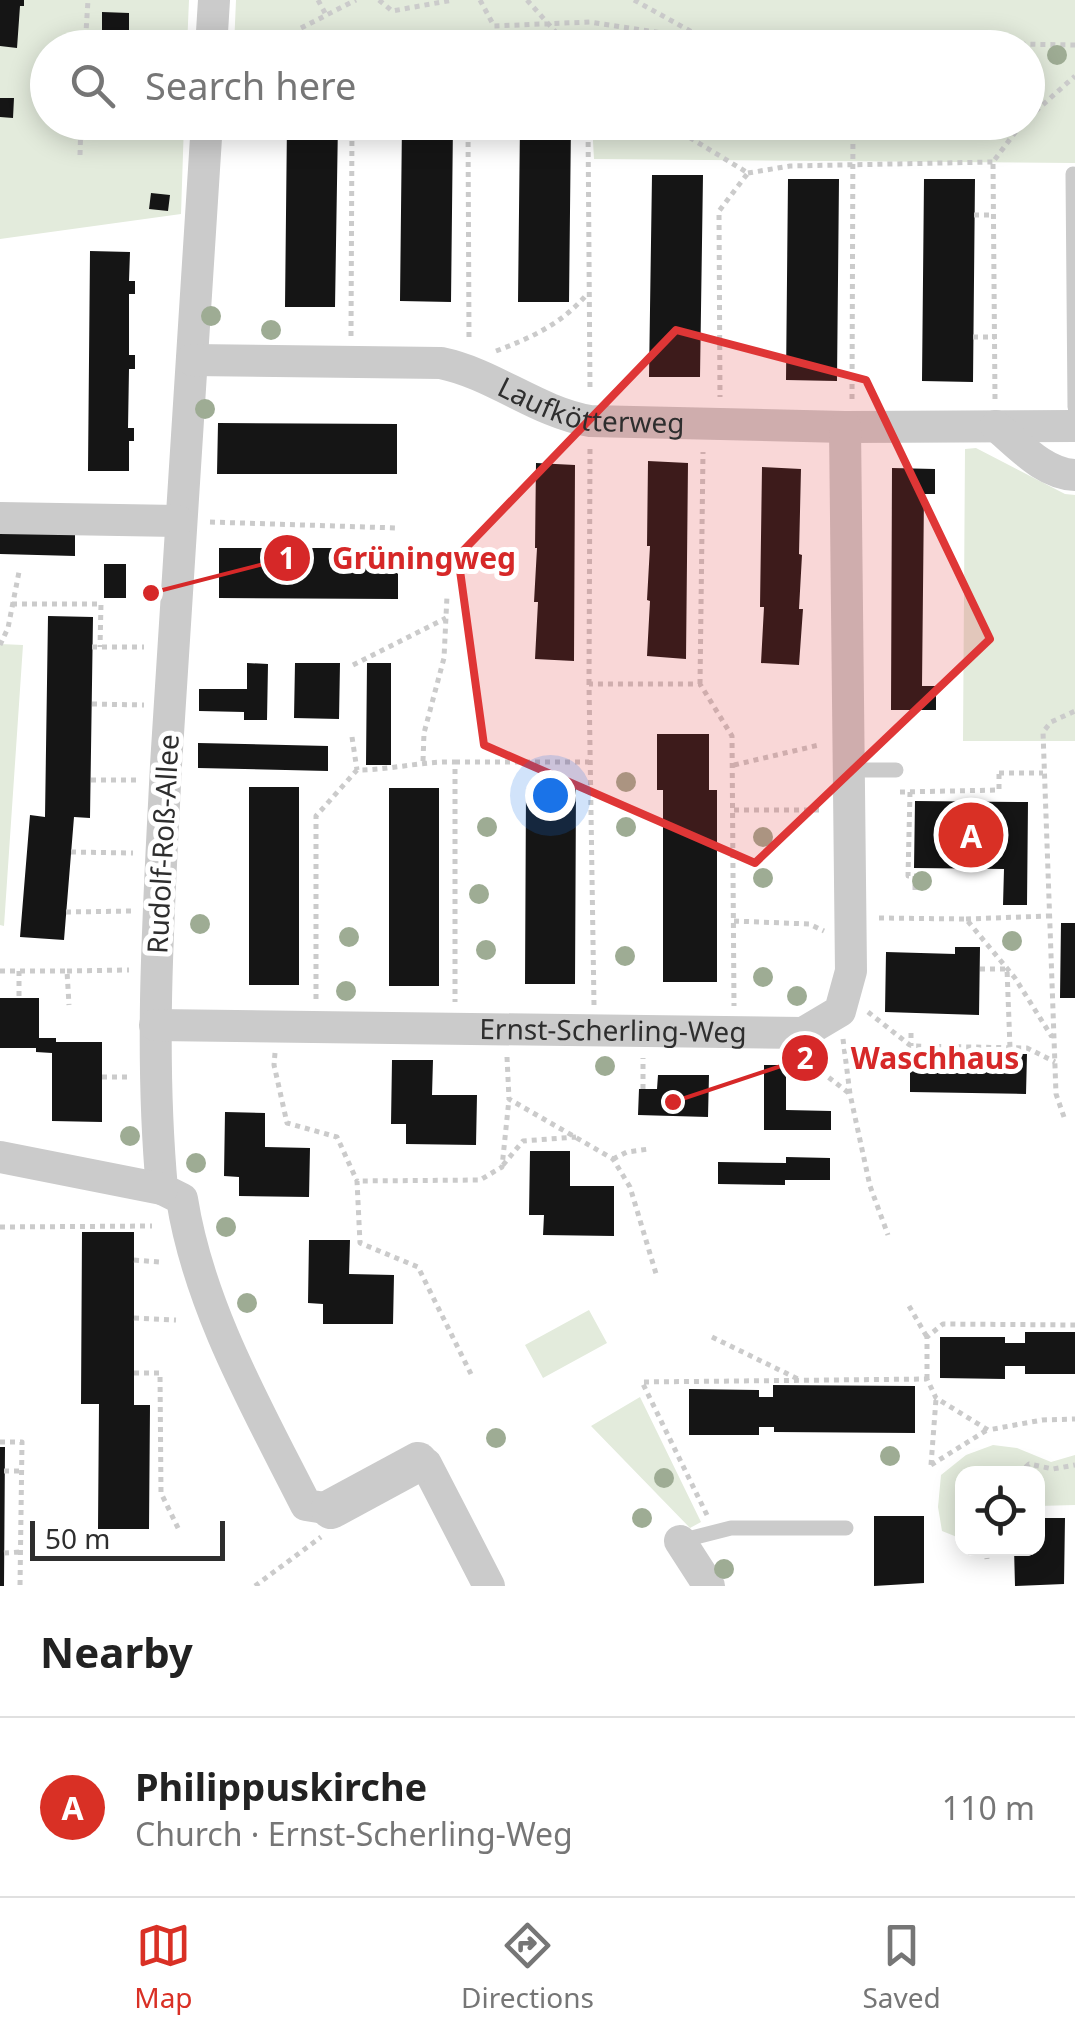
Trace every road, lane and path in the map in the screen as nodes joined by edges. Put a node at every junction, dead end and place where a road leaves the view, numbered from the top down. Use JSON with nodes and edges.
{"nodes":[{"id":1,"x":88,"y":0,"type":"edge"},
{"id":2,"x":214,"y":0,"type":"edge"},
{"id":3,"x":318,"y":0,"type":"edge"},
{"id":4,"x":356,"y":0,"type":"edge"},
{"id":5,"x":379,"y":0,"type":"edge"},
{"id":6,"x":453,"y":0,"type":"edge"},
{"id":7,"x":480,"y":0,"type":"edge"},
{"id":8,"x":527,"y":0,"type":"edge"},
{"id":9,"x":634,"y":0,"type":"edge"},
{"id":10,"x":325,"y":13,"type":"junction"},
{"id":11,"x":547,"y":22,"type":"junction"},
{"id":12,"x":301,"y":28,"type":"dead end"},
{"id":13,"x":86,"y":30,"type":"edge"},
{"id":14,"x":212,"y":30,"type":"edge"},
{"id":15,"x":554,"y":30,"type":"edge"},
{"id":16,"x":642,"y":30,"type":"edge"},
{"id":17,"x":689,"y":30,"type":"edge"},
{"id":18,"x":1045,"y":44,"type":"edge"},
{"id":19,"x":1075,"y":44,"type":"edge"},
{"id":20,"x":1075,"y":76,"type":"edge"},
{"id":21,"x":1045,"y":103,"type":"edge"},
{"id":22,"x":80,"y":140,"type":"edge"},
{"id":23,"x":206,"y":140,"type":"edge"},
{"id":24,"x":352,"y":140,"type":"edge"},
{"id":25,"x":468,"y":140,"type":"edge"},
{"id":26,"x":588,"y":140,"type":"edge"},
{"id":27,"x":694,"y":140,"type":"edge"},
{"id":28,"x":853,"y":140,"type":"edge"},
{"id":29,"x":1010,"y":140,"type":"edge"},
{"id":30,"x":80,"y":154,"type":"dead end"},
{"id":31,"x":993,"y":162,"type":"junction"},
{"id":32,"x":854,"y":166,"type":"junction"},
{"id":33,"x":748,"y":173,"type":"junction"},
{"id":34,"x":1073,"y":174,"type":"edge"},
{"id":35,"x":974,"y":215,"type":"dead end"},
{"id":36,"x":994,"y":215,"type":"junction"},
{"id":37,"x":589,"y":292,"type":"junction"},
{"id":38,"x":973,"y":337,"type":"dead end"},
{"id":39,"x":995,"y":337,"type":"junction"},
{"id":40,"x":192,"y":360,"type":"junction"},
{"id":41,"x":350,"y":364,"type":"junction"},
{"id":42,"x":469,"y":369,"type":"junction"},
{"id":43,"x":1075,"y":375,"type":"edge"},
{"id":44,"x":1075,"y":407,"type":"edge"},
{"id":45,"x":590,"y":421,"type":"junction"},
{"id":46,"x":711,"y":424,"type":"junction"},
{"id":47,"x":849,"y":426,"type":"junction"},
{"id":48,"x":996,"y":426,"type":"junction"},
{"id":49,"x":1075,"y":426,"type":"edge"},
{"id":50,"x":1075,"y":475,"type":"edge"},
{"id":51,"x":0,"y":518,"type":"edge"},
{"id":52,"x":178,"y":521,"type":"junction"},
{"id":53,"x":397,"y":528,"type":"dead end"},
{"id":54,"x":18,"y":572,"type":"dead end"},
{"id":55,"x":447,"y":596,"type":"dead end"},
{"id":56,"x":12,"y":604,"type":"junction"},
{"id":57,"x":446,"y":618,"type":"junction"},
{"id":58,"x":0,"y":645,"type":"edge"},
{"id":59,"x":172,"y":647,"type":"junction"},
{"id":60,"x":352,"y":665,"type":"dead end"},
{"id":61,"x":589,"y":684,"type":"junction"},
{"id":62,"x":700,"y":684,"type":"junction"},
{"id":63,"x":92,"y":704,"type":"dead end"},
{"id":64,"x":169,"y":706,"type":"junction"},
{"id":65,"x":1075,"y":710,"type":"edge"},
{"id":66,"x":352,"y":737,"type":"dead end"},
{"id":67,"x":423,"y":761,"type":"junction"},
{"id":68,"x":456,"y":762,"type":"junction"},
{"id":69,"x":589,"y":762,"type":"junction"},
{"id":70,"x":734,"y":765,"type":"junction"},
{"id":71,"x":358,"y":770,"type":"junction"},
{"id":72,"x":896,"y":770,"type":"dead end"},
{"id":73,"x":1044,"y":774,"type":"junction"},
{"id":74,"x":849,"y":778,"type":"junction"},
{"id":75,"x":90,"y":780,"type":"dead end"},
{"id":76,"x":166,"y":780,"type":"junction"},
{"id":77,"x":910,"y":792,"type":"junction"},
{"id":78,"x":734,"y":810,"type":"junction"},
{"id":79,"x":71,"y":852,"type":"dead end"},
{"id":80,"x":162,"y":853,"type":"junction"},
{"id":81,"x":914,"y":894,"type":"dead end"},
{"id":82,"x":159,"y":911,"type":"junction"},
{"id":83,"x":66,"y":912,"type":"dead end"},
{"id":84,"x":1049,"y":916,"type":"junction"},
{"id":85,"x":875,"y":918,"type":"dead end"},
{"id":86,"x":966,"y":919,"type":"junction"},
{"id":87,"x":734,"y":922,"type":"junction"},
{"id":88,"x":850,"y":943,"type":"junction"},
{"id":89,"x":980,"y":969,"type":"dead end"},
{"id":90,"x":1007,"y":969,"type":"junction"},
{"id":91,"x":67,"y":970,"type":"junction"},
{"id":92,"x":156,"y":970,"type":"junction"},
{"id":93,"x":0,"y":971,"type":"edge"},
{"id":94,"x":19,"y":971,"type":"junction"},
{"id":95,"x":19,"y":998,"type":"dead end"},
{"id":96,"x":842,"y":1003,"type":"junction"},
{"id":97,"x":69,"y":1006,"type":"dead end"},
{"id":98,"x":155,"y":1025,"type":"junction"},
{"id":99,"x":279,"y":1026,"type":"junction"},
{"id":100,"x":316,"y":1027,"type":"junction"},
{"id":101,"x":594,"y":1028,"type":"junction"},
{"id":102,"x":454,"y":1029,"type":"junction"},
{"id":103,"x":506,"y":1029,"type":"junction"},
{"id":104,"x":734,"y":1032,"type":"junction"},
{"id":105,"x":911,"y":1033,"type":"dead end"},
{"id":106,"x":1054,"y":1040,"type":"junction"},
{"id":107,"x":912,"y":1046,"type":"junction"},
{"id":108,"x":1010,"y":1048,"type":"junction"},
{"id":109,"x":1055,"y":1062,"type":"junction"},
{"id":110,"x":509,"y":1098,"type":"junction"},
{"id":111,"x":1064,"y":1117,"type":"dead end"},
{"id":112,"x":576,"y":1137,"type":"junction"},
{"id":113,"x":649,"y":1150,"type":"dead end"},
{"id":114,"x":0,"y":1157,"type":"edge"},
{"id":115,"x":614,"y":1159,"type":"junction"},
{"id":116,"x":502,"y":1167,"type":"junction"},
{"id":117,"x":357,"y":1181,"type":"junction"},
{"id":118,"x":162,"y":1189,"type":"junction"},
{"id":119,"x":152,"y":1226,"type":"dead end"},
{"id":120,"x":0,"y":1227,"type":"edge"},
{"id":121,"x":888,"y":1235,"type":"dead end"},
{"id":122,"x":134,"y":1260,"type":"dead end"},
{"id":123,"x":160,"y":1262,"type":"dead end"},
{"id":124,"x":657,"y":1276,"type":"dead end"},
{"id":125,"x":909,"y":1306,"type":"dead end"},
{"id":126,"x":134,"y":1318,"type":"dead end"},
{"id":127,"x":176,"y":1320,"type":"dead end"},
{"id":128,"x":1075,"y":1325,"type":"edge"},
{"id":129,"x":712,"y":1338,"type":"dead end"},
{"id":130,"x":927,"y":1338,"type":"junction"},
{"id":131,"x":134,"y":1373,"type":"dead end"},
{"id":132,"x":472,"y":1374,"type":"dead end"},
{"id":133,"x":927,"y":1379,"type":"junction"},
{"id":134,"x":801,"y":1380,"type":"junction"},
{"id":135,"x":936,"y":1398,"type":"junction"},
{"id":136,"x":1075,"y":1418,"type":"edge"},
{"id":137,"x":150,"y":1430,"type":"dead end"},
{"id":138,"x":160,"y":1430,"type":"junction"},
{"id":139,"x":988,"y":1430,"type":"junction"},
{"id":140,"x":0,"y":1442,"type":"edge"},
{"id":141,"x":418,"y":1462,"type":"joint"},
{"id":142,"x":1075,"y":1465,"type":"edge"},
{"id":143,"x":1045,"y":1467,"type":"edge"},
{"id":144,"x":4,"y":1470,"type":"dead end"},
{"id":145,"x":22,"y":1470,"type":"junction"},
{"id":146,"x":150,"y":1486,"type":"dead end"},
{"id":147,"x":161,"y":1490,"type":"junction"},
{"id":148,"x":331,"y":1519,"type":"junction"},
{"id":149,"x":846,"y":1528,"type":"dead end"},
{"id":150,"x":180,"y":1532,"type":"dead end"},
{"id":151,"x":716,"y":1532,"type":"junction"},
{"id":152,"x":680,"y":1541,"type":"joint"},
{"id":153,"x":20,"y":1552,"type":"junction"},
{"id":154,"x":4,"y":1553,"type":"dead end"},
{"id":155,"x":986,"y":1556,"type":"edge"},
{"id":156,"x":986,"y":1560,"type":"dead end"},
{"id":157,"x":699,"y":1583,"type":"edge"},
{"id":158,"x":20,"y":1586,"type":"edge"},
{"id":159,"x":256,"y":1586,"type":"edge"},
{"id":160,"x":489,"y":1586,"type":"edge"}],
"edges":[{"from":1,"to":13,"type":"path"},
{"from":2,"to":14,"type":"street"},
{"from":3,"to":10,"type":"path"},
{"from":4,"to":10,"type":"path"},
{"from":5,"to":6,"type":"path"},
{"from":7,"to":11,"type":"path"},
{"from":8,"to":11,"type":"path"},
{"from":9,"to":17,"type":"path"},
{"from":10,"to":12,"type":"path"},
{"from":11,"to":15,"type":"path"},
{"from":11,"to":16,"type":"path"},
{"from":18,"to":19,"type":"path"},
{"from":20,"to":21,"type":"path"},
{"from":22,"to":30,"type":"path"},
{"from":23,"to":40,"type":"street","name":"Rudolf-Roß-Allee"},
{"from":24,"to":41,"type":"path"},
{"from":25,"to":42,"type":"path"},
{"from":26,"to":37,"type":"path"},
{"from":27,"to":33,"type":"path"},
{"from":28,"to":32,"type":"path"},
{"from":29,"to":31,"type":"path"},
{"from":31,"to":32,"type":"path"},
{"from":31,"to":36,"type":"path"},
{"from":32,"to":33,"type":"path"},
{"from":32,"to":47,"type":"path"},
{"from":33,"to":46,"type":"path"},
{"from":34,"to":43,"type":"lane"},
{"from":35,"to":36,"type":"path"},
{"from":36,"to":39,"type":"path"},
{"from":37,"to":42,"type":"path"},
{"from":37,"to":45,"type":"path"},
{"from":38,"to":39,"type":"path"},
{"from":39,"to":48,"type":"path"},
{"from":40,"to":41,"type":"street","name":"Laufkötterweg"},
{"from":40,"to":52,"type":"street","name":"Rudolf-Roß-Allee"},
{"from":41,"to":42,"type":"street","name":"Laufkötterweg"},
{"from":42,"to":45,"type":"street","name":"Laufkötterweg"},
{"from":43,"to":44,"type":"lane"},
{"from":45,"to":46,"type":"street","name":"Laufkötterweg"},
{"from":45,"to":61,"type":"path"},
{"from":46,"to":47,"type":"street","name":"Laufkötterweg"},
{"from":46,"to":62,"type":"path"},
{"from":47,"to":48,"type":"street","name":"Laufkötterweg"},
{"from":47,"to":74,"type":"street"},
{"from":48,"to":49,"type":"street","name":"Laufkötterweg"},
{"from":48,"to":50,"type":"street"},
{"from":51,"to":52,"type":"street"},
{"from":52,"to":53,"type":"path"},
{"from":52,"to":59,"type":"street","name":"Rudolf-Roß-Allee"},
{"from":54,"to":56,"type":"path"},
{"from":55,"to":57,"type":"path"},
{"from":56,"to":58,"type":"path"},
{"from":56,"to":59,"type":"path"},
{"from":57,"to":60,"type":"path"},
{"from":57,"to":67,"type":"path"},
{"from":59,"to":64,"type":"street","name":"Rudolf-Roß-Allee"},
{"from":61,"to":62,"type":"path"},
{"from":61,"to":69,"type":"path"},
{"from":62,"to":70,"type":"path"},
{"from":63,"to":64,"type":"path"},
{"from":64,"to":76,"type":"street","name":"Rudolf-Roß-Allee"},
{"from":65,"to":73,"type":"path"},
{"from":66,"to":71,"type":"path"},
{"from":67,"to":68,"type":"path"},
{"from":67,"to":71,"type":"path"},
{"from":68,"to":69,"type":"path"},
{"from":68,"to":102,"type":"path"},
{"from":69,"to":101,"type":"path"},
{"from":70,"to":74,"type":"path"},
{"from":70,"to":78,"type":"path"},
{"from":71,"to":100,"type":"path"},
{"from":72,"to":74,"type":"lane"},
{"from":73,"to":77,"type":"path"},
{"from":73,"to":84,"type":"path"},
{"from":74,"to":77,"type":"path"},
{"from":74,"to":78,"type":"path"},
{"from":74,"to":88,"type":"street"},
{"from":75,"to":76,"type":"path"},
{"from":76,"to":80,"type":"street","name":"Rudolf-Roß-Allee"},
{"from":77,"to":81,"type":"path"},
{"from":78,"to":87,"type":"path"},
{"from":79,"to":80,"type":"path"},
{"from":80,"to":82,"type":"street","name":"Rudolf-Roß-Allee"},
{"from":82,"to":83,"type":"path"},
{"from":82,"to":92,"type":"street","name":"Rudolf-Roß-Allee"},
{"from":84,"to":86,"type":"path"},
{"from":84,"to":106,"type":"path"},
{"from":85,"to":86,"type":"path"},
{"from":86,"to":90,"type":"path"},
{"from":87,"to":88,"type":"path"},
{"from":87,"to":104,"type":"path"},
{"from":88,"to":96,"type":"street"},
{"from":89,"to":90,"type":"path"},
{"from":90,"to":106,"type":"path"},
{"from":90,"to":108,"type":"path"},
{"from":91,"to":92,"type":"path"},
{"from":91,"to":94,"type":"path"},
{"from":91,"to":97,"type":"path"},
{"from":92,"to":98,"type":"street","name":"Rudolf-Roß-Allee"},
{"from":93,"to":94,"type":"path"},
{"from":94,"to":95,"type":"path"},
{"from":96,"to":104,"type":"street","name":"Ernst-Scherling-Weg"},
{"from":96,"to":107,"type":"path"},
{"from":96,"to":121,"type":"path"},
{"from":98,"to":99,"type":"street","name":"Ernst-Scherling-Weg"},
{"from":98,"to":118,"type":"street","name":"Rudolf-Roß-Allee"},
{"from":99,"to":100,"type":"street","name":"Ernst-Scherling-Weg"},
{"from":99,"to":117,"type":"path"},
{"from":100,"to":102,"type":"street","name":"Ernst-Scherling-Weg"},
{"from":101,"to":103,"type":"street","name":"Ernst-Scherling-Weg"},
{"from":101,"to":104,"type":"street","name":"Ernst-Scherling-Weg"},
{"from":102,"to":103,"type":"street","name":"Ernst-Scherling-Weg"},
{"from":103,"to":110,"type":"path"},
{"from":105,"to":107,"type":"path"},
{"from":106,"to":109,"type":"path"},
{"from":107,"to":108,"type":"path"},
{"from":108,"to":109,"type":"path"},
{"from":109,"to":111,"type":"path"},
{"from":110,"to":112,"type":"path"},
{"from":110,"to":116,"type":"path"},
{"from":112,"to":115,"type":"path"},
{"from":112,"to":116,"type":"path"},
{"from":113,"to":115,"type":"path"},
{"from":114,"to":118,"type":"street"},
{"from":115,"to":124,"type":"path"},
{"from":116,"to":117,"type":"path"},
{"from":117,"to":132,"type":"path"},
{"from":118,"to":148,"type":"street","name":"Rudolf-Roß-Allee"},
{"from":119,"to":120,"type":"path"},
{"from":122,"to":123,"type":"path"},
{"from":125,"to":130,"type":"path"},
{"from":126,"to":127,"type":"path"},
{"from":128,"to":130,"type":"path"},
{"from":129,"to":134,"type":"path"},
{"from":130,"to":133,"type":"path"},
{"from":131,"to":138,"type":"path"},
{"from":133,"to":134,"type":"path"},
{"from":133,"to":135,"type":"path"},
{"from":134,"to":151,"type":"path"},
{"from":135,"to":139,"type":"path"},
{"from":135,"to":139,"type":"path"},
{"from":136,"to":139,"type":"path"},
{"from":137,"to":138,"type":"path"},
{"from":138,"to":147,"type":"path"},
{"from":140,"to":145,"type":"path"},
{"from":141,"to":148,"type":"street"},
{"from":141,"to":160,"type":"street"},
{"from":142,"to":143,"type":"path"},
{"from":144,"to":145,"type":"path"},
{"from":145,"to":153,"type":"path"},
{"from":146,"to":147,"type":"path"},
{"from":147,"to":150,"type":"path"},
{"from":148,"to":159,"type":"path"},
{"from":149,"to":151,"type":"lane"},
{"from":151,"to":152,"type":"lane"},
{"from":152,"to":157,"type":"street"},
{"from":153,"to":154,"type":"path"},
{"from":153,"to":158,"type":"path"},
{"from":155,"to":156,"type":"path"}]}
